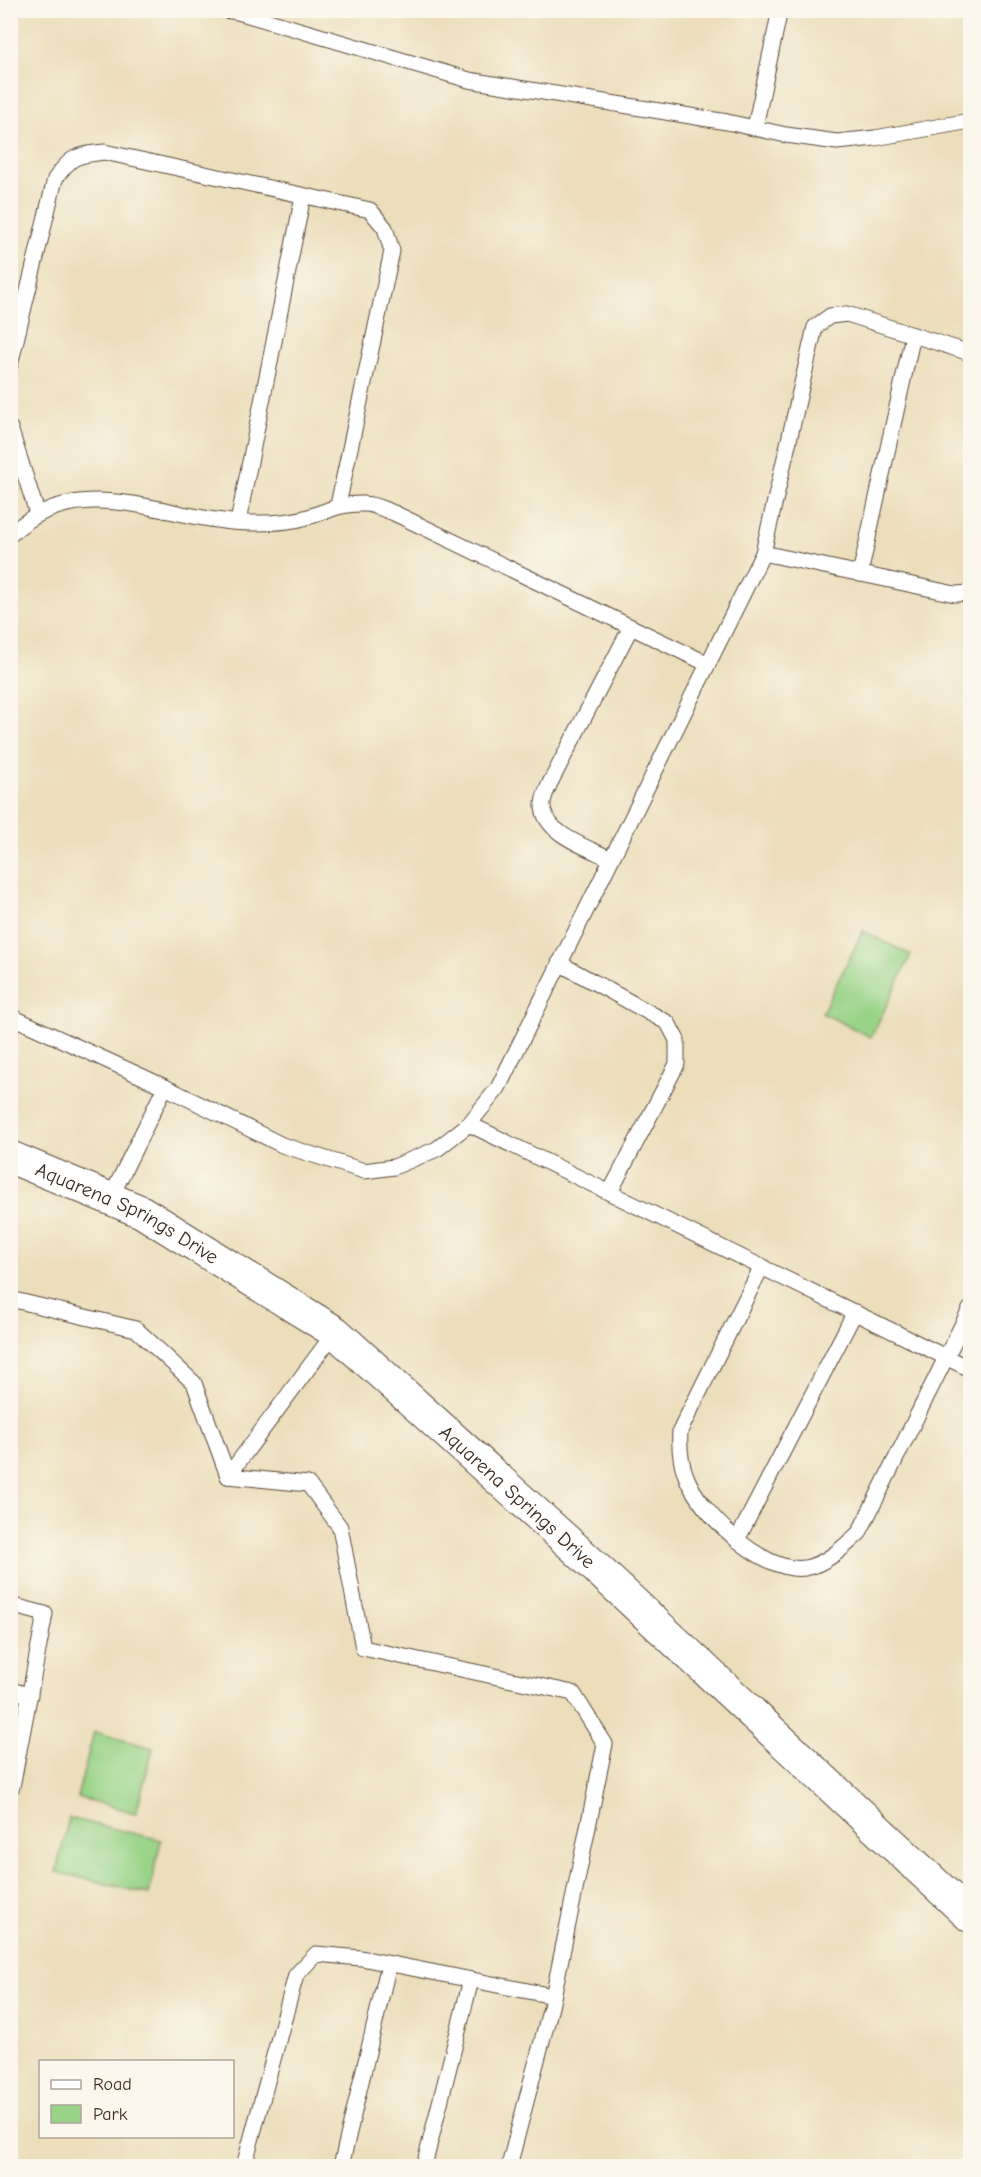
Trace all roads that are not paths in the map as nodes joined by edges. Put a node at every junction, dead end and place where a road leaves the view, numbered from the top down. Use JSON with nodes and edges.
{"nodes":[{"id":1,"x":225,"y":10,"type":"edge"},
{"id":2,"x":780,"y":10,"type":"edge"},
{"id":3,"x":970,"y":121,"type":"edge"},
{"id":4,"x":755,"y":127,"type":"junction"},
{"id":5,"x":303,"y":196,"type":"junction"},
{"id":6,"x":913,"y":335,"type":"junction"},
{"id":7,"x":970,"y":356,"type":"edge"},
{"id":8,"x":10,"y":365,"type":"edge"},
{"id":9,"x":10,"y":428,"type":"edge"},
{"id":10,"x":338,"y":505,"type":"junction"},
{"id":11,"x":37,"y":513,"type":"junction"},
{"id":12,"x":238,"y":522,"type":"junction"},
{"id":13,"x":10,"y":535,"type":"edge"},
{"id":14,"x":763,"y":553,"type":"junction"},
{"id":15,"x":861,"y":574,"type":"junction"},
{"id":16,"x":970,"y":593,"type":"edge"},
{"id":17,"x":631,"y":627,"type":"junction"},
{"id":18,"x":708,"y":664,"type":"junction"},
{"id":19,"x":611,"y":860,"type":"junction"},
{"id":20,"x":559,"y":963,"type":"junction"},
{"id":21,"x":10,"y":1016,"type":"edge"},
{"id":22,"x":165,"y":1087,"type":"junction"},
{"id":23,"x":469,"y":1124,"type":"junction"},
{"id":24,"x":10,"y":1157,"type":"edge"},
{"id":25,"x":610,"y":1192,"type":"junction"},
{"id":26,"x":110,"y":1199,"type":"junction"},
{"id":27,"x":762,"y":1266,"type":"junction"},
{"id":28,"x":10,"y":1299,"type":"edge"},
{"id":29,"x":970,"y":1309,"type":"edge"},
{"id":30,"x":855,"y":1312,"type":"junction"},
{"id":31,"x":334,"y":1332,"type":"junction"},
{"id":32,"x":946,"y":1358,"type":"junction"},
{"id":33,"x":970,"y":1369,"type":"edge"},
{"id":34,"x":228,"y":1476,"type":"junction"},
{"id":35,"x":737,"y":1540,"type":"junction"},
{"id":36,"x":10,"y":1605,"type":"edge"},
{"id":37,"x":10,"y":1690,"type":"edge"},
{"id":38,"x":30,"y":1695,"type":"junction"},
{"id":39,"x":10,"y":1787,"type":"edge"},
{"id":40,"x":970,"y":1916,"type":"edge"},
{"id":41,"x":389,"y":1964,"type":"junction"},
{"id":42,"x":471,"y":1980,"type":"junction"},
{"id":43,"x":553,"y":1996,"type":"junction"},
{"id":44,"x":244,"y":2166,"type":"edge"},
{"id":45,"x":341,"y":2166,"type":"edge"},
{"id":46,"x":424,"y":2166,"type":"edge"},
{"id":47,"x":509,"y":2166,"type":"edge"}],
"edges":[{"from":1,"to":4,"type":"lane"},
{"from":2,"to":4,"type":"lane"},
{"from":3,"to":4,"type":"lane"},
{"from":5,"to":8,"type":"lane"},
{"from":5,"to":10,"type":"lane"},
{"from":5,"to":12,"type":"lane"},
{"from":6,"to":7,"type":"lane"},
{"from":6,"to":14,"type":"lane"},
{"from":6,"to":15,"type":"lane"},
{"from":9,"to":11,"type":"lane"},
{"from":10,"to":12,"type":"lane"},
{"from":10,"to":17,"type":"lane"},
{"from":11,"to":12,"type":"lane"},
{"from":11,"to":13,"type":"lane"},
{"from":14,"to":15,"type":"lane"},
{"from":14,"to":18,"type":"lane"},
{"from":15,"to":16,"type":"lane"},
{"from":17,"to":18,"type":"lane"},
{"from":17,"to":19,"type":"lane"},
{"from":18,"to":19,"type":"lane"},
{"from":19,"to":20,"type":"lane"},
{"from":20,"to":23,"type":"lane"},
{"from":20,"to":25,"type":"lane"},
{"from":21,"to":22,"type":"lane"},
{"from":22,"to":23,"type":"lane"},
{"from":22,"to":26,"type":"lane"},
{"from":23,"to":25,"type":"lane"},
{"from":24,"to":26,"type":"street","name":"Aquarena Springs Drive"},
{"from":25,"to":27,"type":"lane"},
{"from":26,"to":31,"type":"street","name":"Aquarena Springs Drive"},
{"from":27,"to":30,"type":"lane"},
{"from":27,"to":35,"type":"lane"},
{"from":28,"to":34,"type":"lane"},
{"from":29,"to":32,"type":"lane"},
{"from":30,"to":32,"type":"lane"},
{"from":30,"to":35,"type":"lane"},
{"from":31,"to":34,"type":"lane"},
{"from":31,"to":40,"type":"street","name":"Aquarena Springs Drive"},
{"from":32,"to":33,"type":"lane"},
{"from":32,"to":35,"type":"lane"},
{"from":34,"to":43,"type":"lane"},
{"from":36,"to":38,"type":"lane"},
{"from":37,"to":38,"type":"lane"},
{"from":38,"to":39,"type":"lane"},
{"from":41,"to":42,"type":"lane"},
{"from":41,"to":44,"type":"lane"},
{"from":41,"to":45,"type":"lane"},
{"from":42,"to":43,"type":"lane"},
{"from":42,"to":46,"type":"lane"},
{"from":43,"to":47,"type":"lane"}]}
